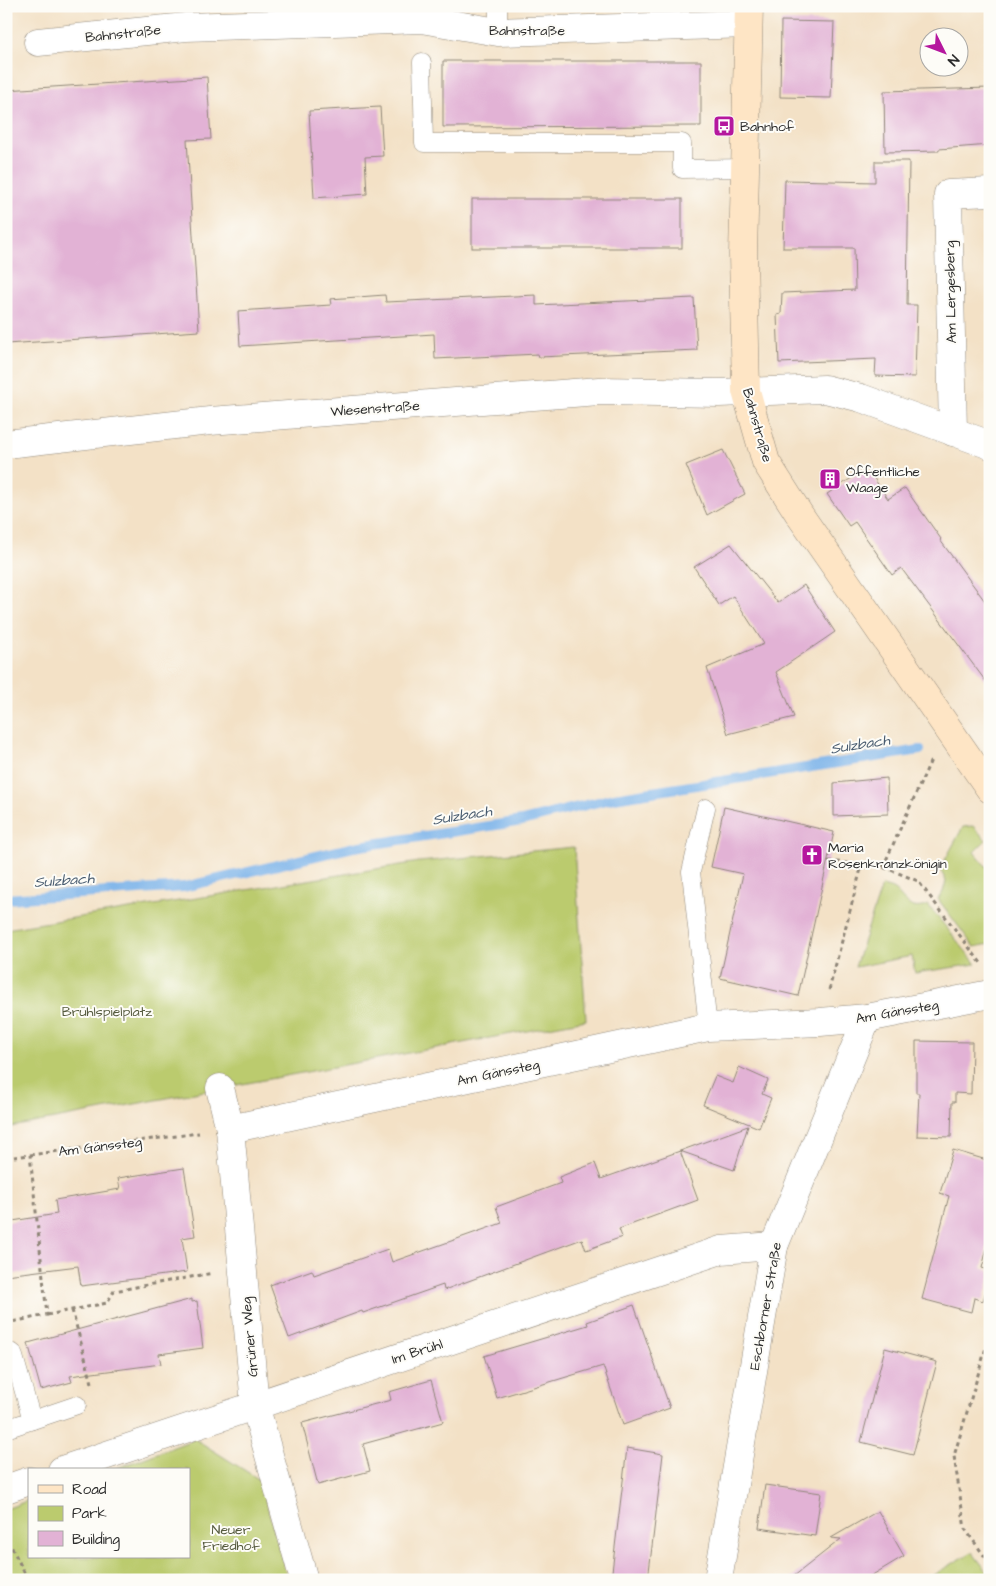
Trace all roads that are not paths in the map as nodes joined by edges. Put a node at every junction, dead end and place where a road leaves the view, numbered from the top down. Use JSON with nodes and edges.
{"nodes":[{"id":1,"x":748,"y":15,"type":"edge"},
{"id":2,"x":498,"y":19,"type":"edge"},
{"id":3,"x":38,"y":42,"type":"dead end"},
{"id":4,"x":422,"y":62,"type":"dead end"},
{"id":5,"x":746,"y":168,"type":"junction"},
{"id":6,"x":990,"y":192,"type":"edge"},
{"id":7,"x":746,"y":391,"type":"junction"},
{"id":8,"x":953,"y":432,"type":"junction"},
{"id":9,"x":6,"y":444,"type":"edge"},
{"id":10,"x":990,"y":445,"type":"edge"},
{"id":11,"x":990,"y":789,"type":"edge"},
{"id":12,"x":706,"y":808,"type":"dead end"},
{"id":13,"x":990,"y":994,"type":"edge"},
{"id":14,"x":867,"y":1018,"type":"junction"},
{"id":15,"x":708,"y":1027,"type":"junction"},
{"id":16,"x":220,"y":1088,"type":"dead end"},
{"id":17,"x":230,"y":1129,"type":"junction"},
{"id":18,"x":774,"y":1246,"type":"junction"},
{"id":19,"x":12,"y":1353,"type":"dead end"},
{"id":20,"x":77,"y":1405,"type":"dead end"},
{"id":21,"x":255,"y":1405,"type":"junction"},
{"id":22,"x":32,"y":1420,"type":"junction"},
{"id":23,"x":6,"y":1429,"type":"edge"},
{"id":24,"x":68,"y":1468,"type":"edge"},
{"id":25,"x":28,"y":1481,"type":"edge"},
{"id":26,"x":6,"y":1489,"type":"edge"},
{"id":27,"x":722,"y":1576,"type":"edge"},
{"id":28,"x":304,"y":1580,"type":"edge"}],
"edges":[{"from":1,"to":2,"type":"street","name":"Bahnstraße"},
{"from":1,"to":5,"type":"street","name":"Bahnstraße"},
{"from":2,"to":3,"type":"street","name":"Bahnstraße"},
{"from":4,"to":5,"type":"lane"},
{"from":5,"to":7,"type":"street","name":"Bahnstraße"},
{"from":6,"to":8,"type":"street","name":"Am Lergesberg"},
{"from":7,"to":8,"type":"street"},
{"from":7,"to":9,"type":"street","name":"Wiesenstraße"},
{"from":7,"to":11,"type":"street","name":"Bahnstraße"},
{"from":8,"to":10,"type":"street"},
{"from":12,"to":15,"type":"lane"},
{"from":13,"to":14,"type":"street","name":"Am Gänssteg"},
{"from":14,"to":15,"type":"street","name":"Am Gänssteg"},
{"from":14,"to":18,"type":"street","name":"Eschborner Straße"},
{"from":15,"to":17,"type":"street","name":"Am Gänssteg"},
{"from":16,"to":17,"type":"street","name":"Grüner Weg"},
{"from":17,"to":21,"type":"street","name":"Grüner Weg"},
{"from":18,"to":21,"type":"street","name":"Im Brühl"},
{"from":18,"to":27,"type":"street","name":"Eschborner Straße"},
{"from":19,"to":22,"type":"lane"},
{"from":20,"to":22,"type":"lane"},
{"from":21,"to":24,"type":"street","name":"Im Brühl"},
{"from":21,"to":28,"type":"street","name":"Grüner Weg"},
{"from":22,"to":23,"type":"lane"},
{"from":25,"to":26,"type":"street"}]}
